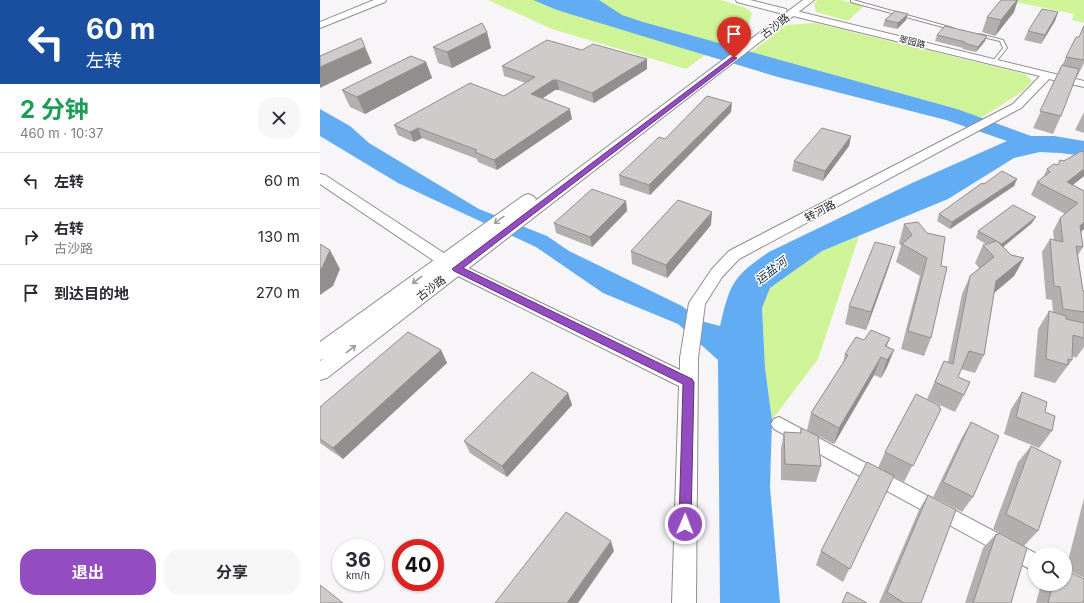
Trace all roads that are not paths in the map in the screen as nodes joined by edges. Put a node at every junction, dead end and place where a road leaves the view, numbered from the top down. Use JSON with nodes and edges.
{"nodes":[{"id":1,"x":382,"y":0,"type":"edge"},
{"id":2,"x":740,"y":0,"type":"edge"},
{"id":3,"x":797,"y":0,"type":"edge"},
{"id":4,"x":809,"y":0,"type":"edge"},
{"id":5,"x":852,"y":1,"type":"dead end"},
{"id":6,"x":787,"y":12,"type":"junction"},
{"id":7,"x":320,"y":25,"type":"edge"},
{"id":8,"x":954,"y":28,"type":"edge"},
{"id":9,"x":977,"y":34,"type":"edge"},
{"id":10,"x":994,"y":62,"type":"junction"},
{"id":11,"x":715,"y":66,"type":"junction"},
{"id":12,"x":1047,"y":75,"type":"junction"},
{"id":13,"x":1084,"y":84,"type":"edge"},
{"id":14,"x":320,"y":178,"type":"edge"},
{"id":15,"x":450,"y":265,"type":"junction"},
{"id":16,"x":320,"y":352,"type":"edge"},
{"id":17,"x":320,"y":372,"type":"edge"},
{"id":18,"x":688,"y":382,"type":"junction"},
{"id":19,"x":779,"y":424,"type":"dead end"},
{"id":20,"x":1028,"y":559,"type":"edge"},
{"id":21,"x":684,"y":603,"type":"edge"}],
"edges":[{"from":1,"to":7,"type":"street"},
{"from":2,"to":6,"type":"street","name":"翠园路"},
{"from":3,"to":6,"type":"main road","name":"古沙路"},
{"from":4,"to":6,"type":"main road","name":"古沙路"},
{"from":5,"to":8,"type":"lane"},
{"from":6,"to":10,"type":"street","name":"翠园路"},
{"from":6,"to":11,"type":"main road","name":"古沙路"},
{"from":6,"to":11,"type":"main road","name":"古沙路"},
{"from":9,"to":10,"type":"lane"},
{"from":10,"to":12,"type":"street","name":"翠园路"},
{"from":11,"to":15,"type":"main road","name":"古沙路"},
{"from":12,"to":13,"type":"street","name":"翠园路"},
{"from":12,"to":18,"type":"street","name":"转河路"},
{"from":14,"to":15,"type":"street"},
{"from":15,"to":16,"type":"main road","name":"古沙路","one_way":true},
{"from":17,"to":15,"type":"main road","name":"古沙路","one_way":true},
{"from":15,"to":18,"type":"street"},
{"from":18,"to":21,"type":"street"},
{"from":19,"to":20,"type":"street"}]}
